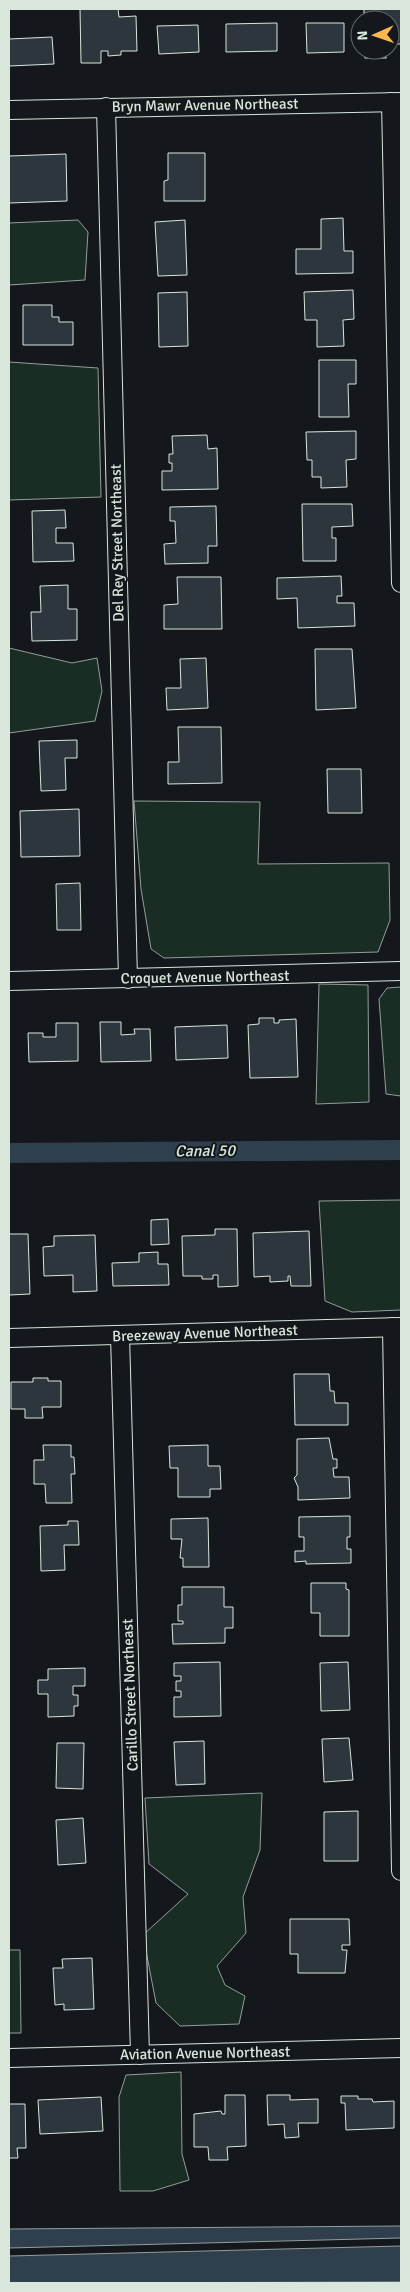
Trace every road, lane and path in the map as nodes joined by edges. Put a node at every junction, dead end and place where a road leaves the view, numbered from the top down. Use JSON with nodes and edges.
{"nodes":[{"id":1,"x":396,"y":102,"type":"edge"},
{"id":2,"x":106,"y":107,"type":"junction"},
{"id":3,"x":9,"y":110,"type":"edge"},
{"id":4,"x":401,"y":582,"type":"edge"},
{"id":5,"x":401,"y":971,"type":"edge"},
{"id":6,"x":128,"y":979,"type":"junction"},
{"id":7,"x":9,"y":981,"type":"edge"},
{"id":8,"x":396,"y":1327,"type":"edge"},
{"id":9,"x":120,"y":1335,"type":"junction"},
{"id":10,"x":9,"y":1338,"type":"edge"},
{"id":11,"x":401,"y":1871,"type":"edge"},
{"id":12,"x":401,"y":2048,"type":"edge"},
{"id":13,"x":140,"y":2055,"type":"junction"},
{"id":14,"x":9,"y":2058,"type":"edge"}],
"edges":[{"from":1,"to":2,"type":"street","name":"Bryn Mawr Avenue Northeast"},
{"from":1,"to":4,"type":"street"},
{"from":2,"to":3,"type":"street","name":"Bryn Mawr Avenue Northeast"},
{"from":2,"to":6,"type":"street","name":"Del Rey Street Northeast"},
{"from":5,"to":6,"type":"street","name":"Croquet Avenue Northeast"},
{"from":6,"to":7,"type":"street","name":"Croquet Avenue Northeast"},
{"from":8,"to":9,"type":"street","name":"Breezeway Avenue Northeast"},
{"from":8,"to":11,"type":"street"},
{"from":9,"to":10,"type":"street","name":"Breezeway Avenue Northeast"},
{"from":9,"to":13,"type":"street","name":"Carillo Street Northeast"},
{"from":12,"to":13,"type":"street","name":"Aviation Avenue Northeast"},
{"from":13,"to":14,"type":"street","name":"Aviation Avenue Northeast"}]}
